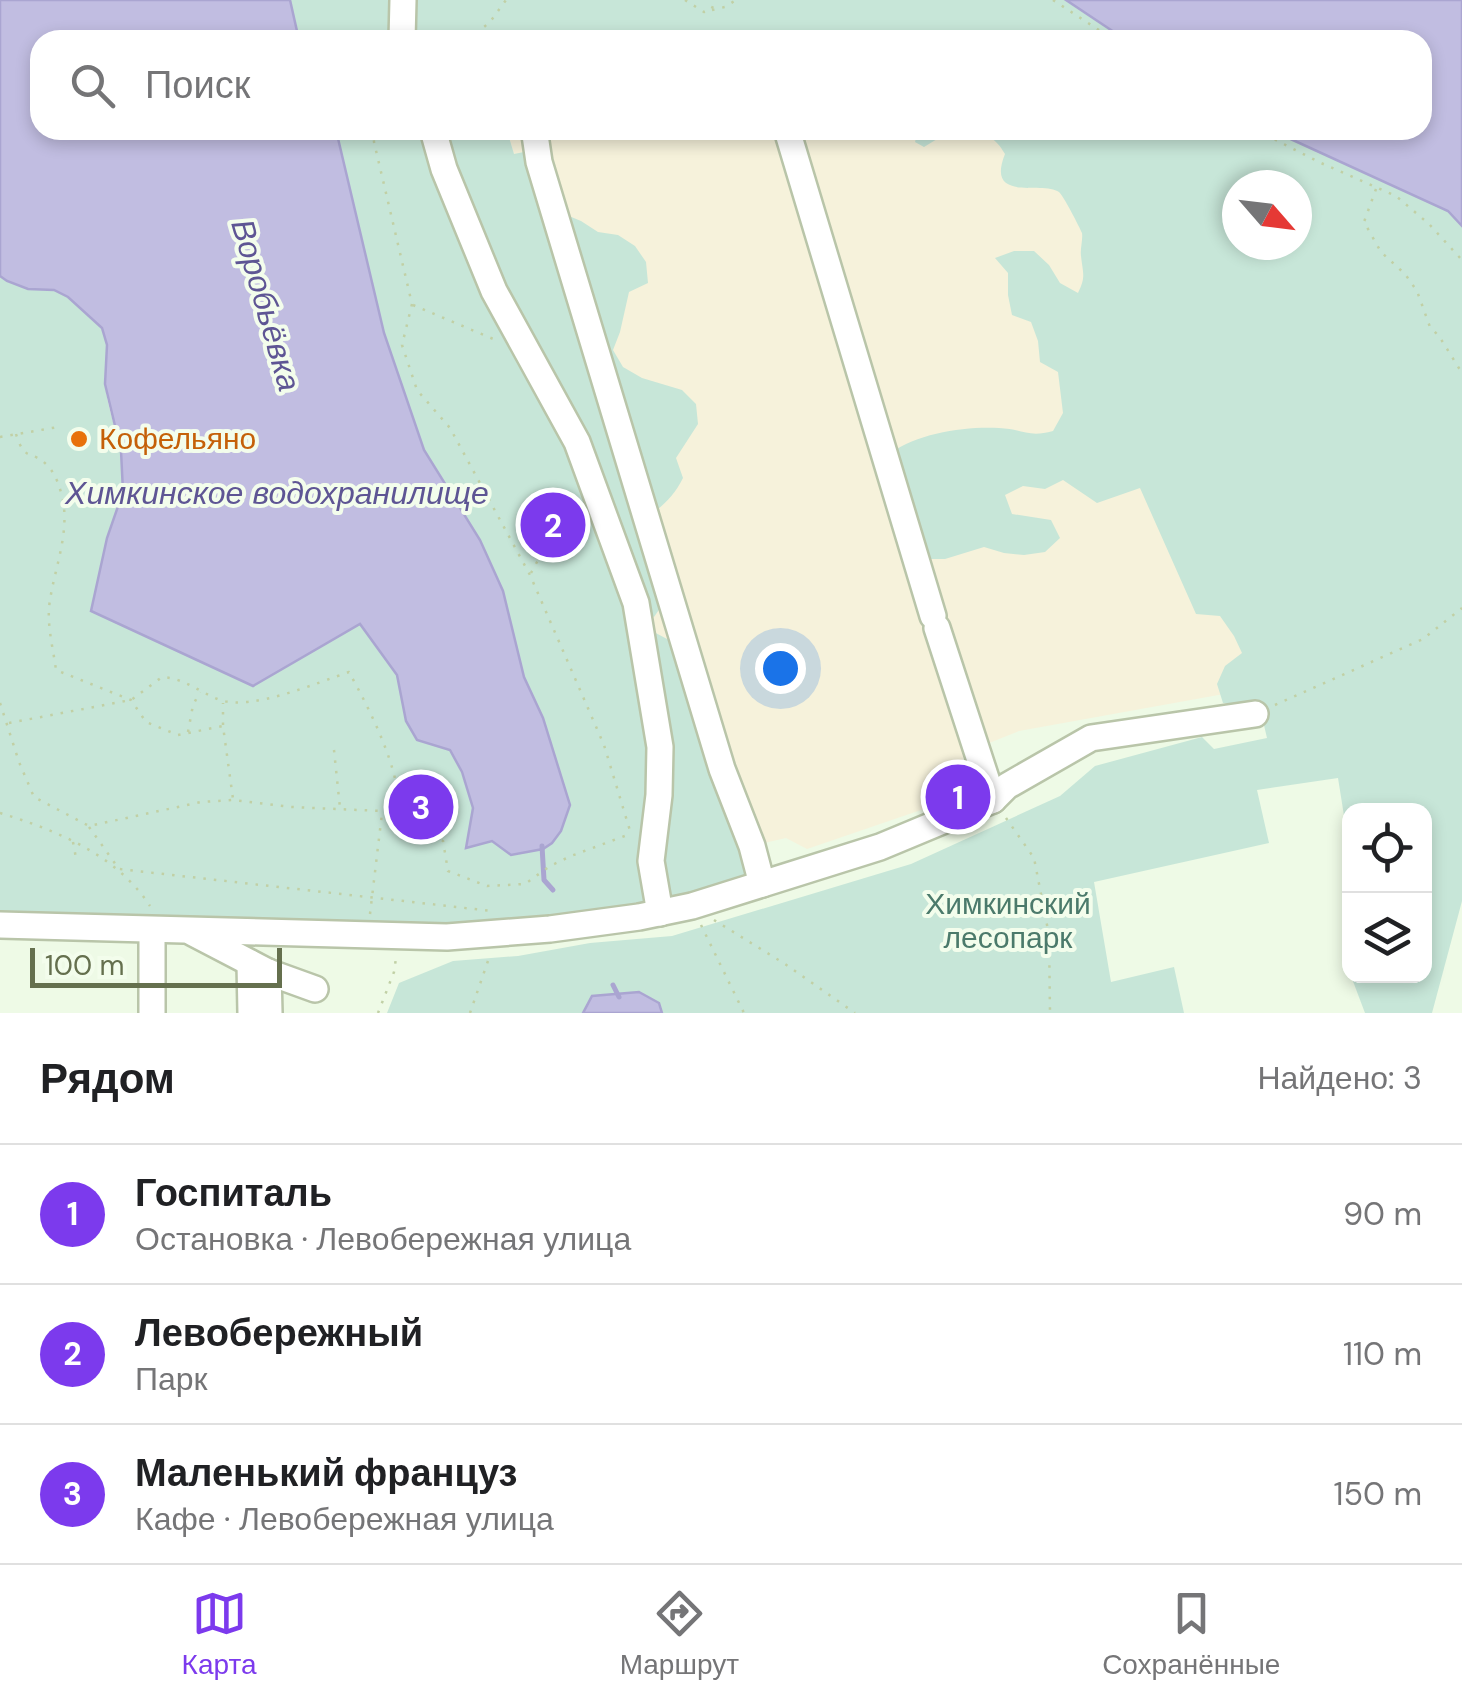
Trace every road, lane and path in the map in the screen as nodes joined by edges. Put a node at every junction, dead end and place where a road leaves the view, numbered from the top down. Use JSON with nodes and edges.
{"nodes":[{"id":1,"x":403,"y":0,"type":"edge"},
{"id":2,"x":506,"y":0,"type":"edge"},
{"id":3,"x":685,"y":0,"type":"edge"},
{"id":4,"x":716,"y":0,"type":"edge"},
{"id":5,"x":736,"y":0,"type":"edge"},
{"id":6,"x":1053,"y":0,"type":"edge"},
{"id":7,"x":711,"y":10,"type":"junction"},
{"id":8,"x":402,"y":30,"type":"edge"},
{"id":9,"x":480,"y":30,"type":"edge"},
{"id":10,"x":1099,"y":30,"type":"edge"},
{"id":11,"x":374,"y":140,"type":"edge"},
{"id":12,"x":435,"y":140,"type":"edge"},
{"id":13,"x":536,"y":140,"type":"edge"},
{"id":14,"x":791,"y":140,"type":"edge"},
{"id":15,"x":1275,"y":140,"type":"edge"},
{"id":16,"x":1377,"y":187,"type":"junction"},
{"id":17,"x":1462,"y":260,"type":"edge"},
{"id":18,"x":412,"y":304,"type":"junction"},
{"id":19,"x":525,"y":347,"type":"junction"},
{"id":20,"x":1462,"y":373,"type":"edge"},
{"id":21,"x":58,"y":427,"type":"dead end"},
{"id":22,"x":16,"y":434,"type":"junction"},
{"id":23,"x":0,"y":437,"type":"edge"},
{"id":24,"x":587,"y":469,"type":"junction"},
{"id":25,"x":530,"y":575,"type":"junction"},
{"id":26,"x":1462,"y":608,"type":"edge"},
{"id":27,"x":201,"y":690,"type":"junction"},
{"id":28,"x":131,"y":700,"type":"junction"},
{"id":29,"x":223,"y":701,"type":"junction"},
{"id":30,"x":0,"y":702,"type":"edge"},
{"id":31,"x":1255,"y":714,"type":"joint"},
{"id":32,"x":8,"y":724,"type":"junction"},
{"id":33,"x":223,"y":726,"type":"junction"},
{"id":34,"x":188,"y":734,"type":"junction"},
{"id":35,"x":334,"y":750,"type":"dead end"},
{"id":36,"x":1000,"y":793,"type":"junction"},
{"id":37,"x":234,"y":800,"type":"junction"},
{"id":38,"x":340,"y":811,"type":"junction"},
{"id":39,"x":382,"y":811,"type":"junction"},
{"id":40,"x":0,"y":813,"type":"edge"},
{"id":41,"x":398,"y":820,"type":"junction"},
{"id":42,"x":89,"y":826,"type":"junction"},
{"id":43,"x":73,"y":841,"type":"junction"},
{"id":44,"x":76,"y":858,"type":"dead end"},
{"id":45,"x":118,"y":869,"type":"junction"},
{"id":46,"x":762,"y":884,"type":"junction"},
{"id":47,"x":372,"y":898,"type":"junction"},
{"id":48,"x":692,"y":906,"type":"junction"},
{"id":49,"x":501,"y":912,"type":"dead end"},
{"id":50,"x":660,"y":913,"type":"junction"},
{"id":51,"x":370,"y":923,"type":"dead end"},
{"id":52,"x":0,"y":925,"type":"edge"},
{"id":53,"x":156,"y":930,"type":"junction"},
{"id":54,"x":188,"y":931,"type":"junction"},
{"id":55,"x":396,"y":936,"type":"junction"},
{"id":56,"x":490,"y":956,"type":"dead end"},
{"id":57,"x":259,"y":967,"type":"junction"},
{"id":58,"x":315,"y":989,"type":"dead end"},
{"id":59,"x":854,"y":1012,"type":"edge"},
{"id":60,"x":152,"y":1013,"type":"edge"},
{"id":61,"x":251,"y":1013,"type":"edge"},
{"id":62,"x":270,"y":1013,"type":"edge"},
{"id":63,"x":378,"y":1013,"type":"edge"},
{"id":64,"x":470,"y":1013,"type":"edge"},
{"id":65,"x":744,"y":1013,"type":"edge"},
{"id":66,"x":1050,"y":1013,"type":"edge"}],
"edges":[{"from":1,"to":8,"type":"street"},
{"from":2,"to":9,"type":"path"},
{"from":3,"to":7,"type":"path"},
{"from":4,"to":7,"type":"path"},
{"from":5,"to":7,"type":"path"},
{"from":6,"to":10,"type":"path"},
{"from":11,"to":18,"type":"path"},
{"from":12,"to":19,"type":"street"},
{"from":13,"to":46,"type":"street"},
{"from":14,"to":36,"type":"street"},
{"from":15,"to":16,"type":"path"},
{"from":16,"to":17,"type":"path"},
{"from":16,"to":20,"type":"path"},
{"from":18,"to":19,"type":"path"},
{"from":18,"to":25,"type":"path"},
{"from":19,"to":24,"type":"street"},
{"from":21,"to":22,"type":"path"},
{"from":22,"to":23,"type":"path"},
{"from":22,"to":28,"type":"path"},
{"from":24,"to":25,"type":"path"},
{"from":24,"to":50,"type":"street"},
{"from":25,"to":41,"type":"path"},
{"from":26,"to":31,"type":"path"},
{"from":27,"to":28,"type":"path"},
{"from":27,"to":29,"type":"path"},
{"from":27,"to":34,"type":"path"},
{"from":28,"to":32,"type":"path"},
{"from":28,"to":34,"type":"path"},
{"from":29,"to":33,"type":"path"},
{"from":29,"to":41,"type":"path"},
{"from":30,"to":32,"type":"path"},
{"from":31,"to":36,"type":"street"},
{"from":32,"to":42,"type":"path"},
{"from":33,"to":34,"type":"path"},
{"from":33,"to":37,"type":"path"},
{"from":35,"to":38,"type":"path"},
{"from":36,"to":46,"type":"street"},
{"from":36,"to":66,"type":"path"},
{"from":37,"to":38,"type":"path"},
{"from":37,"to":42,"type":"path"},
{"from":38,"to":39,"type":"path"},
{"from":39,"to":41,"type":"path"},
{"from":39,"to":47,"type":"path"},
{"from":40,"to":43,"type":"path"},
{"from":42,"to":45,"type":"path"},
{"from":43,"to":44,"type":"path"},
{"from":43,"to":45,"type":"path"},
{"from":45,"to":47,"type":"path"},
{"from":45,"to":53,"type":"path"},
{"from":46,"to":48,"type":"street"},
{"from":47,"to":49,"type":"path"},
{"from":47,"to":51,"type":"path"},
{"from":48,"to":50,"type":"street"},
{"from":48,"to":59,"type":"path"},
{"from":48,"to":65,"type":"path"},
{"from":50,"to":55,"type":"street"},
{"from":52,"to":53,"type":"street"},
{"from":53,"to":54,"type":"street"},
{"from":53,"to":60,"type":"street"},
{"from":54,"to":55,"type":"street"},
{"from":54,"to":57,"type":"street"},
{"from":55,"to":63,"type":"path"},
{"from":56,"to":64,"type":"path"},
{"from":57,"to":58,"type":"street"},
{"from":57,"to":61,"type":"street"},
{"from":57,"to":62,"type":"street"}]}
